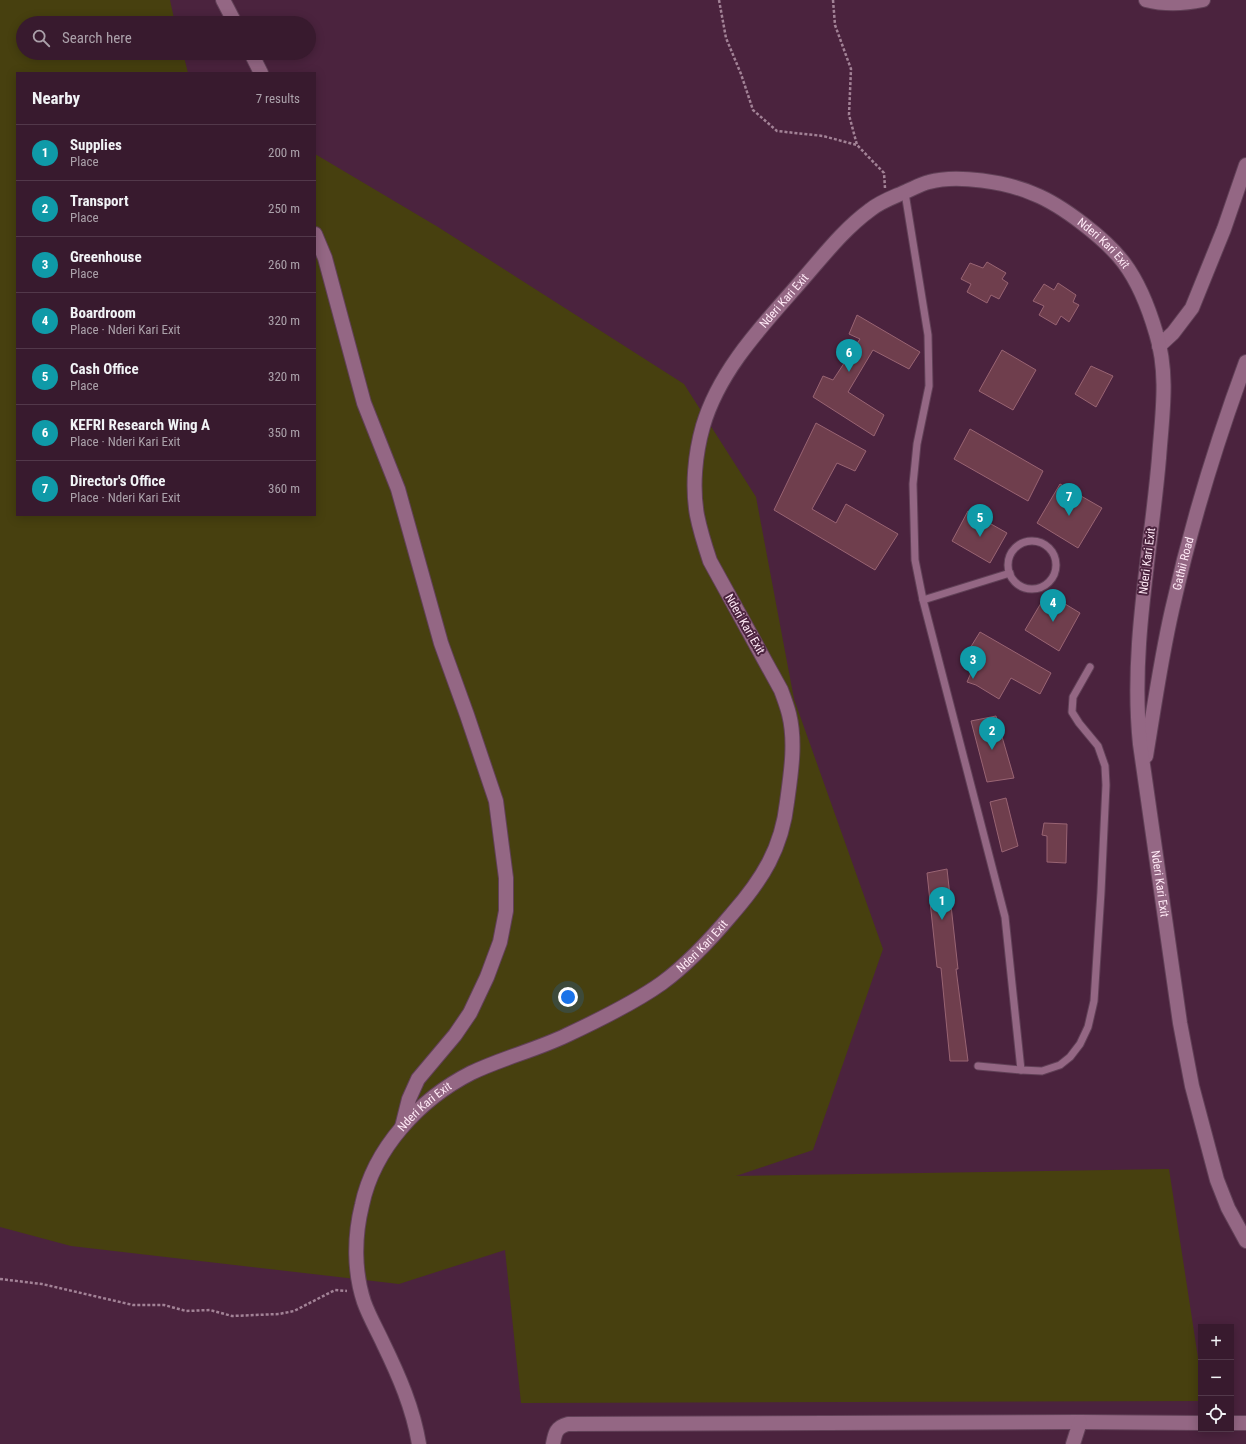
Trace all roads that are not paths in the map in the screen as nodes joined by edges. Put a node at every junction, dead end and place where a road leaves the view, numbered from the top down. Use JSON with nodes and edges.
{"nodes":[{"id":1,"x":223,"y":0,"type":"edge"},
{"id":2,"x":1146,"y":0,"type":"edge"},
{"id":3,"x":1203,"y":0,"type":"edge"},
{"id":4,"x":231,"y":16,"type":"edge"},
{"id":5,"x":254,"y":60,"type":"edge"},
{"id":6,"x":260,"y":72,"type":"edge"},
{"id":7,"x":1246,"y":165,"type":"edge"},
{"id":8,"x":905,"y":192,"type":"junction"},
{"id":9,"x":316,"y":236,"type":"edge"},
{"id":10,"x":1159,"y":346,"type":"junction"},
{"id":11,"x":1246,"y":362,"type":"edge"},
{"id":12,"x":1010,"y":573,"type":"junction"},
{"id":13,"x":923,"y":600,"type":"junction"},
{"id":14,"x":1090,"y":667,"type":"dead end"},
{"id":15,"x":1144,"y":771,"type":"junction"},
{"id":16,"x":978,"y":1066,"type":"dead end"},
{"id":17,"x":1021,"y":1070,"type":"junction"},
{"id":18,"x":402,"y":1127,"type":"junction"},
{"id":19,"x":1246,"y":1241,"type":"edge"},
{"id":20,"x":1080,"y":1422,"type":"junction"},
{"id":21,"x":1198,"y":1423,"type":"edge"},
{"id":22,"x":1234,"y":1423,"type":"edge"},
{"id":23,"x":1246,"y":1423,"type":"edge"},
{"id":24,"x":419,"y":1444,"type":"edge"},
{"id":25,"x":553,"y":1444,"type":"edge"},
{"id":26,"x":1073,"y":1444,"type":"edge"}],
"edges":[{"from":1,"to":4,"type":"street"},
{"from":2,"to":3,"type":"street"},
{"from":5,"to":6,"type":"street"},
{"from":7,"to":10,"type":"street"},
{"from":8,"to":10,"type":"street","name":"Nderi Kari Exit"},
{"from":8,"to":13,"type":"lane"},
{"from":8,"to":18,"type":"street","name":"Nderi Kari Exit"},
{"from":9,"to":18,"type":"street"},
{"from":10,"to":15,"type":"street","name":"Nderi Kari Exit"},
{"from":11,"to":15,"type":"street","name":"Gathii Road"},
{"from":12,"to":12,"type":"lane"},
{"from":12,"to":13,"type":"lane"},
{"from":13,"to":17,"type":"lane"},
{"from":14,"to":17,"type":"lane"},
{"from":15,"to":19,"type":"street","name":"Nderi Kari Exit"},
{"from":16,"to":17,"type":"lane"},
{"from":18,"to":24,"type":"street","name":"Nderi Kari Exit"},
{"from":20,"to":21,"type":"street"},
{"from":20,"to":25,"type":"street"},
{"from":20,"to":26,"type":"street"},
{"from":22,"to":23,"type":"street"}]}
